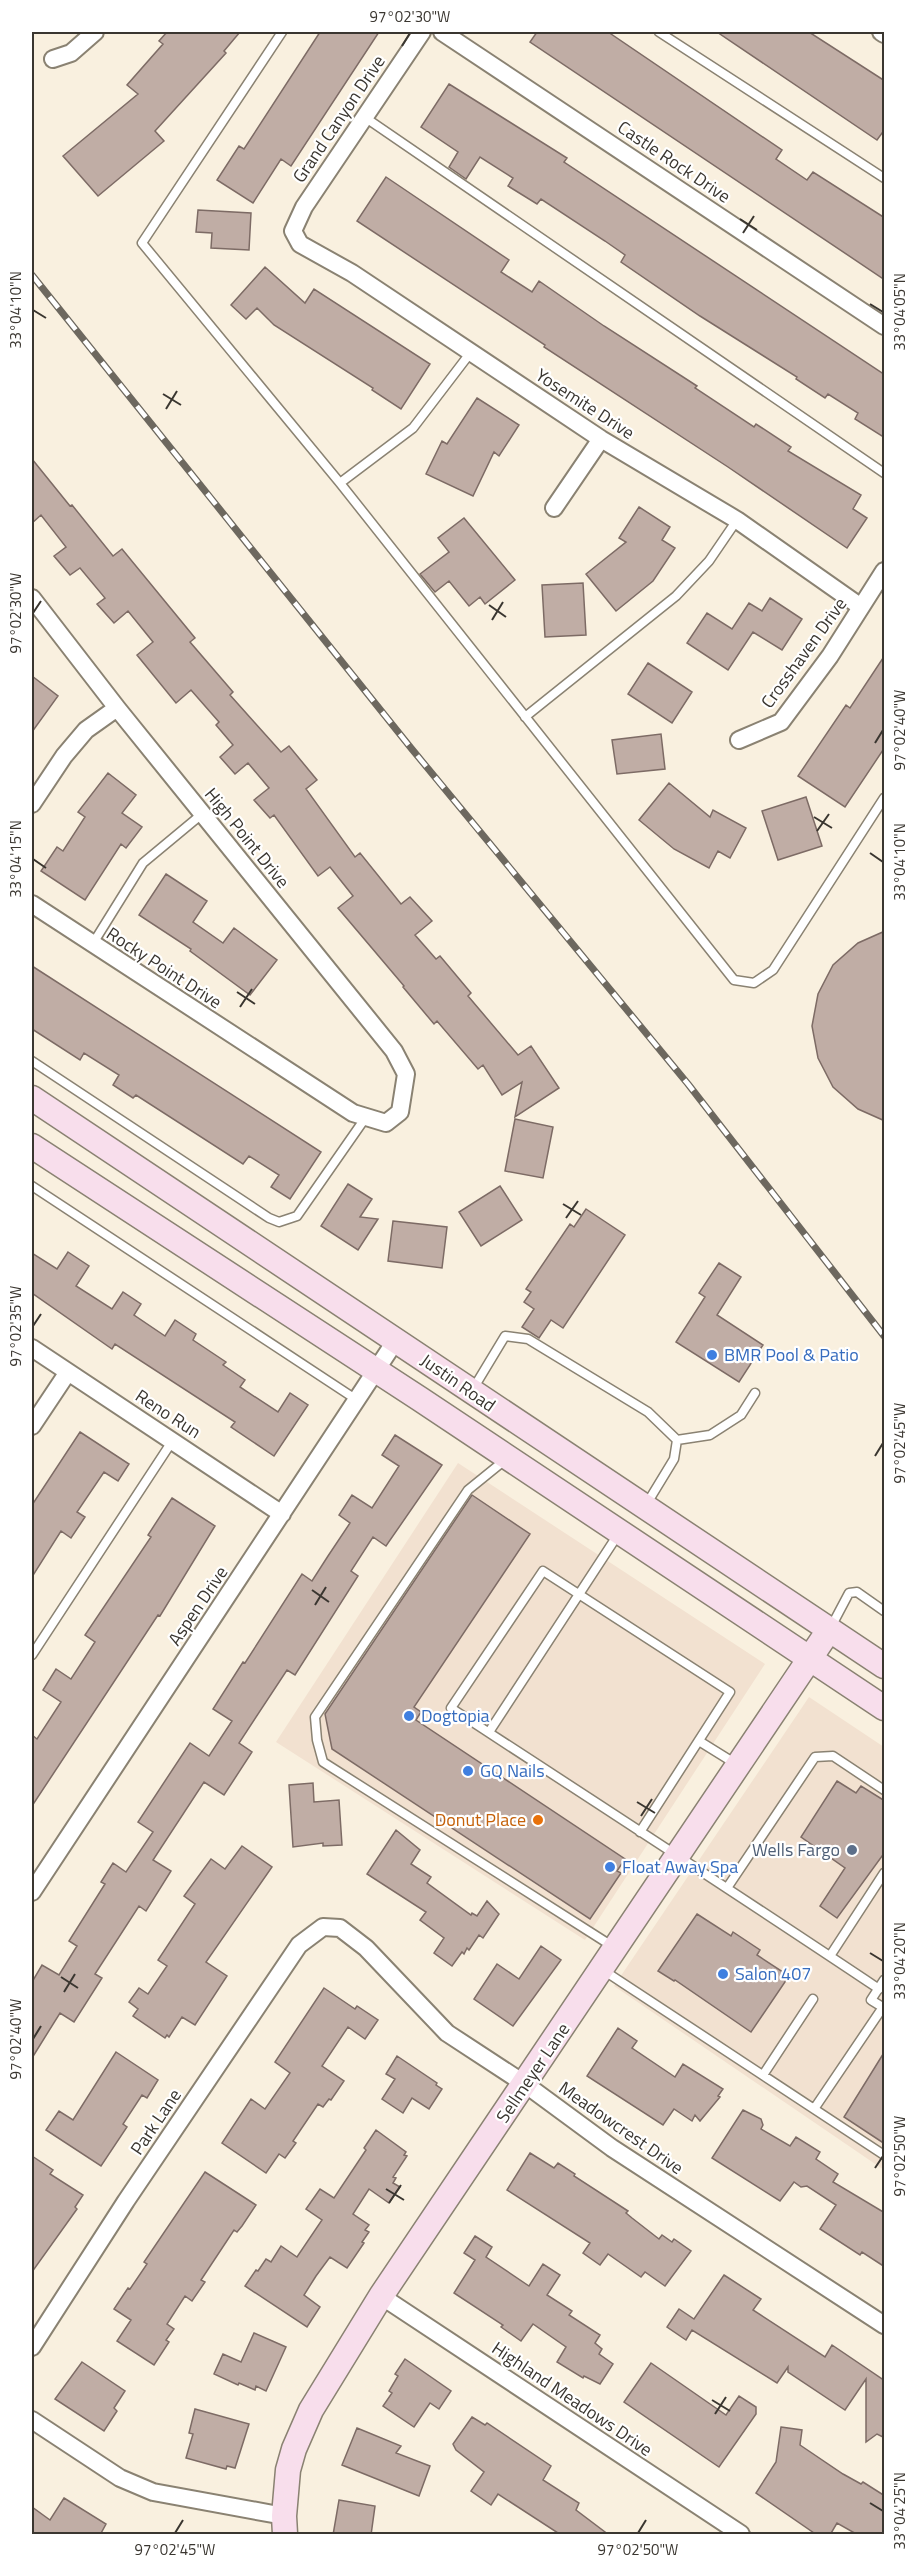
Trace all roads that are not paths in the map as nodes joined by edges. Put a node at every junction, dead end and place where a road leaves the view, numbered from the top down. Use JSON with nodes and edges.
{"nodes":[{"id":1,"x":95,"y":32,"type":"edge"},
{"id":2,"x":282,"y":32,"type":"edge"},
{"id":3,"x":422,"y":32,"type":"edge"},
{"id":4,"x":442,"y":32,"type":"edge"},
{"id":5,"x":659,"y":32,"type":"edge"},
{"id":6,"x":53,"y":59,"type":"dead end"},
{"id":7,"x":363,"y":116,"type":"junction"},
{"id":8,"x":885,"y":178,"type":"edge"},
{"id":9,"x":293,"y":231,"type":"joint"},
{"id":10,"x":885,"y":326,"type":"edge"},
{"id":11,"x":471,"y":352,"type":"junction"},
{"id":12,"x":601,"y":439,"type":"junction"},
{"id":13,"x":885,"y":473,"type":"edge"},
{"id":14,"x":340,"y":483,"type":"junction"},
{"id":15,"x":554,"y":508,"type":"dead end"},
{"id":16,"x":737,"y":520,"type":"junction"},
{"id":17,"x":885,"y":571,"type":"edge"},
{"id":18,"x":32,"y":598,"type":"edge"},
{"id":19,"x":861,"y":607,"type":"junction"},
{"id":20,"x":117,"y":708,"type":"junction"},
{"id":21,"x":525,"y":717,"type":"junction"},
{"id":22,"x":739,"y":740,"type":"dead end"},
{"id":23,"x":885,"y":798,"type":"edge"},
{"id":24,"x":32,"y":804,"type":"edge"},
{"id":25,"x":202,"y":814,"type":"junction"},
{"id":26,"x":32,"y":904,"type":"edge"},
{"id":27,"x":92,"y":945,"type":"junction"},
{"id":28,"x":32,"y":1061,"type":"edge"},
{"id":29,"x":32,"y":1098,"type":"edge"},
{"id":30,"x":400,"y":1112,"type":"joint"},
{"id":31,"x":366,"y":1117,"type":"junction"},
{"id":32,"x":32,"y":1146,"type":"edge"},
{"id":33,"x":32,"y":1185,"type":"edge"},
{"id":34,"x":396,"y":1340,"type":"junction"},
{"id":35,"x":32,"y":1348,"type":"edge"},
{"id":36,"x":68,"y":1372,"type":"junction"},
{"id":37,"x":375,"y":1372,"type":"junction"},
{"id":38,"x":471,"y":1391,"type":"junction"},
{"id":39,"x":755,"y":1393,"type":"dead end"},
{"id":40,"x":357,"y":1401,"type":"junction"},
{"id":41,"x":32,"y":1426,"type":"edge"},
{"id":42,"x":173,"y":1440,"type":"junction"},
{"id":43,"x":677,"y":1440,"type":"junction"},
{"id":44,"x":508,"y":1458,"type":"junction"},
{"id":45,"x":644,"y":1508,"type":"junction"},
{"id":46,"x":282,"y":1514,"type":"junction"},
{"id":47,"x":619,"y":1533,"type":"junction"},
{"id":48,"x":579,"y":1594,"type":"junction"},
{"id":49,"x":885,"y":1611,"type":"edge"},
{"id":50,"x":829,"y":1630,"type":"junction"},
{"id":51,"x":32,"y":1655,"type":"edge"},
{"id":52,"x":810,"y":1659,"type":"junction"},
{"id":53,"x":885,"y":1666,"type":"edge"},
{"id":54,"x":885,"y":1708,"type":"edge"},
{"id":55,"x":489,"y":1732,"type":"junction"},
{"id":56,"x":699,"y":1741,"type":"junction"},
{"id":57,"x":739,"y":1765,"type":"junction"},
{"id":58,"x":885,"y":1790,"type":"edge"},
{"id":59,"x":640,"y":1832,"type":"junction"},
{"id":60,"x":678,"y":1857,"type":"junction"},
{"id":61,"x":885,"y":1873,"type":"edge"},
{"id":62,"x":727,"y":1888,"type":"junction"},
{"id":63,"x":32,"y":1892,"type":"edge"},
{"id":64,"x":323,"y":1927,"type":"joint"},
{"id":65,"x":616,"y":1949,"type":"junction"},
{"id":66,"x":830,"y":1956,"type":"junction"},
{"id":67,"x":602,"y":1969,"type":"junction"},
{"id":68,"x":885,"y":1980,"type":"edge"},
{"id":69,"x":879,"y":1989,"type":"junction"},
{"id":70,"x":813,"y":1999,"type":"dead end"},
{"id":71,"x":884,"y":2008,"type":"edge"},
{"id":72,"x":763,"y":2075,"type":"junction"},
{"id":73,"x":525,"y":2084,"type":"junction"},
{"id":74,"x":814,"y":2109,"type":"junction"},
{"id":75,"x":885,"y":2155,"type":"edge"},
{"id":76,"x":381,"y":2296,"type":"junction"},
{"id":77,"x":885,"y":2325,"type":"edge"},
{"id":78,"x":32,"y":2347,"type":"edge"},
{"id":79,"x":32,"y":2420,"type":"edge"},
{"id":80,"x":284,"y":2525,"type":"edge"},
{"id":81,"x":741,"y":2535,"type":"edge"}],
"edges":[{"from":1,"to":6,"type":"street"},
{"from":2,"to":14,"type":"lane"},
{"from":3,"to":7,"type":"street","name":"Grand Canyon Drive"},
{"from":4,"to":10,"type":"street","name":"Castle Rock Drive"},
{"from":5,"to":8,"type":"lane"},
{"from":7,"to":9,"type":"street","name":"Grand Canyon Drive"},
{"from":7,"to":13,"type":"lane"},
{"from":9,"to":11,"type":"street","name":"Yosemite Drive"},
{"from":11,"to":12,"type":"street","name":"Yosemite Drive"},
{"from":11,"to":14,"type":"lane"},
{"from":12,"to":15,"type":"street"},
{"from":12,"to":16,"type":"street","name":"Yosemite Drive"},
{"from":14,"to":21,"type":"lane"},
{"from":16,"to":19,"type":"street","name":"Yosemite Drive"},
{"from":16,"to":21,"type":"lane"},
{"from":17,"to":19,"type":"street","name":"Crosshaven Drive"},
{"from":18,"to":20,"type":"street","name":"High Point Drive"},
{"from":19,"to":22,"type":"street","name":"Crosshaven Drive"},
{"from":20,"to":24,"type":"street"},
{"from":20,"to":25,"type":"street","name":"High Point Drive"},
{"from":21,"to":23,"type":"lane"},
{"from":25,"to":27,"type":"lane"},
{"from":25,"to":30,"type":"street","name":"High Point Drive"},
{"from":26,"to":27,"type":"street","name":"Rocky Point Drive"},
{"from":27,"to":31,"type":"street","name":"Rocky Point Drive"},
{"from":28,"to":31,"type":"lane"},
{"from":29,"to":34,"type":"main road","name":"Justin Road"},
{"from":30,"to":31,"type":"street","name":"Rocky Point Drive"},
{"from":32,"to":37,"type":"main road","name":"Justin Road"},
{"from":33,"to":40,"type":"lane"},
{"from":34,"to":37,"type":"street","name":"Aspen Drive"},
{"from":34,"to":38,"type":"main road","name":"Justin Road"},
{"from":35,"to":36,"type":"street","name":"Reno Run"},
{"from":36,"to":41,"type":"street"},
{"from":36,"to":42,"type":"street","name":"Reno Run"},
{"from":37,"to":40,"type":"street","name":"Aspen Drive"},
{"from":37,"to":44,"type":"main road","name":"Justin Road"},
{"from":38,"to":43,"type":"lane"},
{"from":38,"to":45,"type":"main road","name":"Justin Road"},
{"from":39,"to":43,"type":"lane"},
{"from":40,"to":46,"type":"street","name":"Aspen Drive"},
{"from":42,"to":46,"type":"street","name":"Reno Run"},
{"from":42,"to":51,"type":"lane"},
{"from":43,"to":45,"type":"lane"},
{"from":44,"to":45,"type":"main road"},
{"from":44,"to":47,"type":"main road","name":"Justin Road"},
{"from":44,"to":65,"type":"lane"},
{"from":45,"to":50,"type":"main road","name":"Justin Road"},
{"from":46,"to":63,"type":"street","name":"Aspen Drive"},
{"from":47,"to":48,"type":"lane"},
{"from":47,"to":52,"type":"main road","name":"Justin Road"},
{"from":48,"to":55,"type":"lane"},
{"from":48,"to":55,"type":"lane"},
{"from":48,"to":56,"type":"lane"},
{"from":49,"to":50,"type":"lane"},
{"from":50,"to":52,"type":"main road","name":"Sellmeyer Lane"},
{"from":50,"to":53,"type":"main road","name":"Justin Road"},
{"from":52,"to":54,"type":"main road","name":"Justin Road"},
{"from":52,"to":57,"type":"main road","name":"Sellmeyer Lane"},
{"from":55,"to":59,"type":"lane"},
{"from":56,"to":57,"type":"lane"},
{"from":56,"to":59,"type":"lane"},
{"from":57,"to":60,"type":"main road","name":"Sellmeyer Lane"},
{"from":58,"to":62,"type":"lane"},
{"from":59,"to":60,"type":"lane"},
{"from":60,"to":62,"type":"lane"},
{"from":60,"to":65,"type":"main road","name":"Sellmeyer Lane"},
{"from":61,"to":66,"type":"lane"},
{"from":62,"to":66,"type":"lane"},
{"from":64,"to":73,"type":"street","name":"Meadowcrest Drive"},
{"from":64,"to":78,"type":"street","name":"Park Lane"},
{"from":65,"to":67,"type":"main road","name":"Sellmeyer Lane"},
{"from":66,"to":69,"type":"lane"},
{"from":67,"to":72,"type":"lane"},
{"from":67,"to":73,"type":"main road","name":"Sellmeyer Lane"},
{"from":68,"to":69,"type":"lane"},
{"from":69,"to":71,"type":"lane"},
{"from":70,"to":72,"type":"lane"},
{"from":71,"to":74,"type":"lane"},
{"from":72,"to":74,"type":"lane"},
{"from":73,"to":76,"type":"main road","name":"Sellmeyer Lane"},
{"from":73,"to":77,"type":"street","name":"Meadowcrest Drive"},
{"from":74,"to":75,"type":"lane"},
{"from":76,"to":80,"type":"main road","name":"Sellmeyer Lane"},
{"from":76,"to":81,"type":"street","name":"Highland Meadows Drive"},
{"from":79,"to":80,"type":"street"}]}
